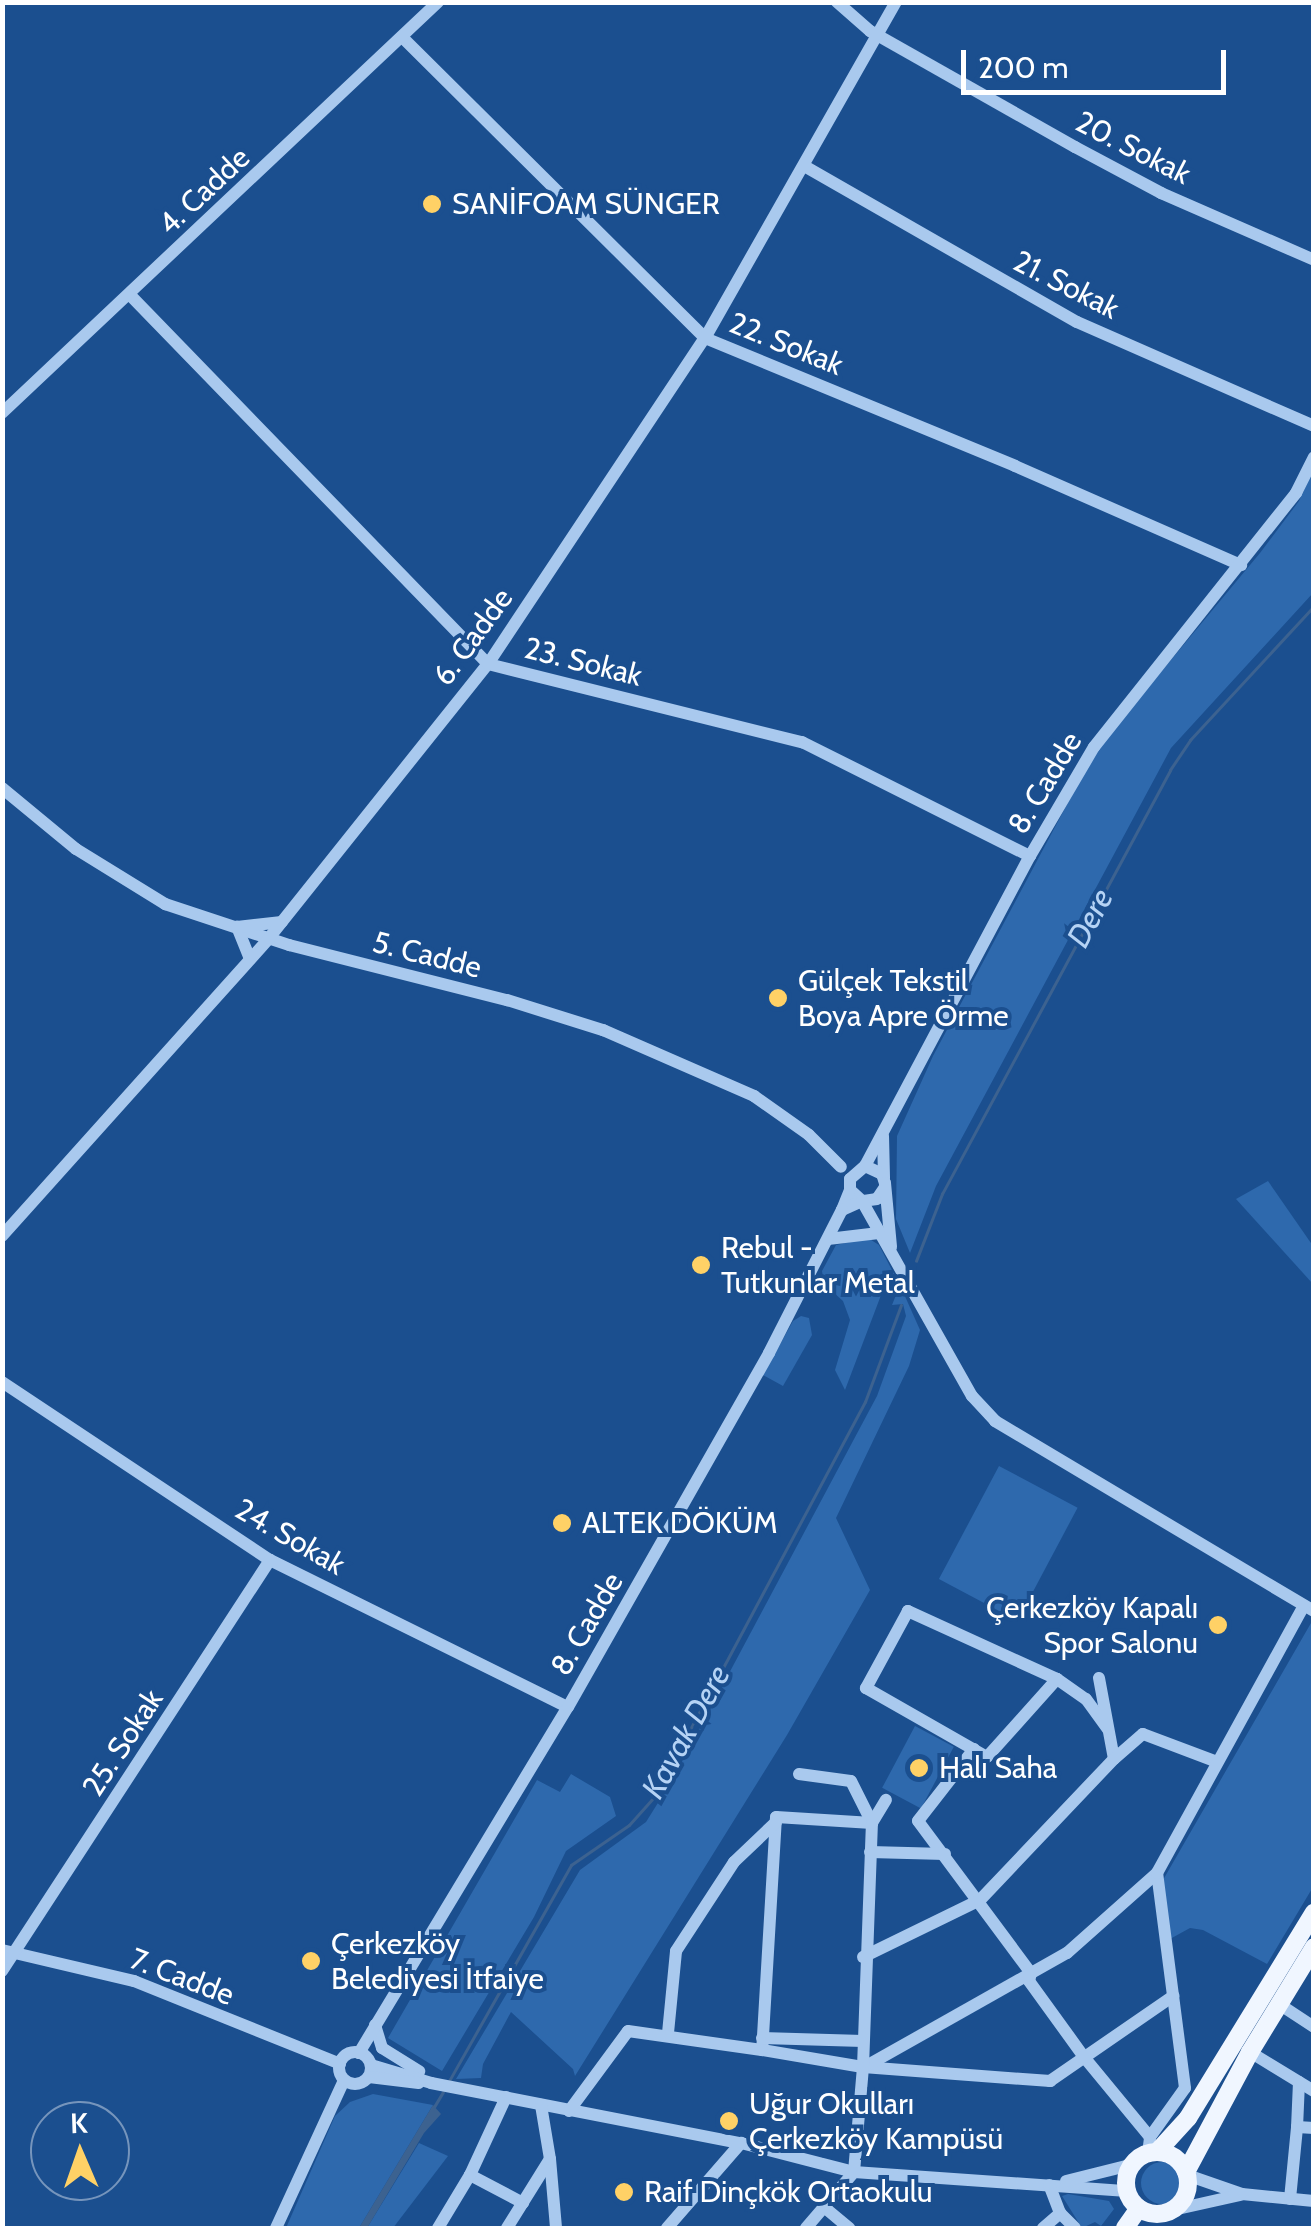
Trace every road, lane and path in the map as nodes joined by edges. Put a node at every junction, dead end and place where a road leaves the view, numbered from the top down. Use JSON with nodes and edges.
{"nodes":[{"id":1,"x":438,"y":2,"type":"edge"},
{"id":2,"x":836,"y":2,"type":"edge"},
{"id":3,"x":896,"y":2,"type":"edge"},
{"id":4,"x":878,"y":35,"type":"junction"},
{"id":5,"x":402,"y":37,"type":"junction"},
{"id":6,"x":806,"y":167,"type":"junction"},
{"id":7,"x":1314,"y":260,"type":"edge"},
{"id":8,"x":130,"y":295,"type":"junction"},
{"id":9,"x":706,"y":338,"type":"junction"},
{"id":10,"x":2,"y":414,"type":"edge"},
{"id":11,"x":1314,"y":426,"type":"edge"},
{"id":12,"x":1314,"y":457,"type":"edge"},
{"id":13,"x":1241,"y":566,"type":"junction"},
{"id":14,"x":488,"y":664,"type":"junction"},
{"id":15,"x":2,"y":788,"type":"edge"},
{"id":16,"x":1030,"y":856,"type":"junction"},
{"id":17,"x":286,"y":918,"type":"junction"},
{"id":18,"x":237,"y":927,"type":"junction"},
{"id":19,"x":269,"y":938,"type":"junction"},
{"id":20,"x":295,"y":947,"type":"junction"},
{"id":21,"x":250,"y":959,"type":"junction"},
{"id":22,"x":882,"y":1134,"type":"junction"},
{"id":23,"x":854,"y":1167,"type":"junction"},
{"id":24,"x":884,"y":1183,"type":"junction"},
{"id":25,"x":850,"y":1187,"type":"junction"},
{"id":26,"x":862,"y":1200,"type":"junction"},
{"id":27,"x":842,"y":1210,"type":"junction"},
{"id":28,"x":878,"y":1233,"type":"junction"},
{"id":29,"x":2,"y":1236,"type":"edge"},
{"id":30,"x":828,"y":1238,"type":"junction"},
{"id":31,"x":892,"y":1255,"type":"junction"},
{"id":32,"x":2,"y":1382,"type":"edge"},
{"id":33,"x":270,"y":1560,"type":"junction"},
{"id":34,"x":1309,"y":1608,"type":"edge"},
{"id":35,"x":1098,"y":1678,"type":"dead end"},
{"id":36,"x":1057,"y":1680,"type":"junction"},
{"id":37,"x":568,"y":1707,"type":"junction"},
{"id":38,"x":1108,"y":1728,"type":"junction"},
{"id":39,"x":974,"y":1749,"type":"junction"},
{"id":40,"x":1114,"y":1760,"type":"junction"},
{"id":41,"x":1217,"y":1762,"type":"junction"},
{"id":42,"x":800,"y":1774,"type":"dead end"},
{"id":43,"x":886,"y":1800,"type":"dead end"},
{"id":44,"x":776,"y":1822,"type":"junction"},
{"id":45,"x":872,"y":1823,"type":"junction"},
{"id":46,"x":870,"y":1852,"type":"junction"},
{"id":47,"x":945,"y":1854,"type":"junction"},
{"id":48,"x":1157,"y":1872,"type":"junction"},
{"id":49,"x":980,"y":1900,"type":"junction"},
{"id":50,"x":1314,"y":1912,"type":"edge"},
{"id":51,"x":1314,"y":1948,"type":"edge"},
{"id":52,"x":9,"y":1951,"type":"edge"},
{"id":53,"x":863,"y":1957,"type":"junction"},
{"id":54,"x":2,"y":1971,"type":"edge"},
{"id":55,"x":1032,"y":1972,"type":"junction"},
{"id":56,"x":1283,"y":1979,"type":"junction"},
{"id":57,"x":1173,"y":1996,"type":"junction"},
{"id":58,"x":1271,"y":2000,"type":"junction"},
{"id":59,"x":375,"y":2025,"type":"junction"},
{"id":60,"x":1314,"y":2028,"type":"edge"},
{"id":61,"x":668,"y":2033,"type":"junction"},
{"id":62,"x":863,"y":2041,"type":"junction"},
{"id":63,"x":762,"y":2044,"type":"junction"},
{"id":64,"x":359,"y":2052,"type":"junction"},
{"id":65,"x":1250,"y":2052,"type":"junction"},
{"id":66,"x":1084,"y":2056,"type":"junction"},
{"id":67,"x":340,"y":2064,"type":"junction"},
{"id":68,"x":864,"y":2067,"type":"junction"},
{"id":69,"x":370,"y":2071,"type":"junction"},
{"id":70,"x":344,"y":2080,"type":"junction"},
{"id":71,"x":1299,"y":2082,"type":"junction"},
{"id":72,"x":432,"y":2083,"type":"junction"},
{"id":73,"x":1314,"y":2091,"type":"edge"},
{"id":74,"x":506,"y":2097,"type":"junction"},
{"id":75,"x":541,"y":2104,"type":"junction"},
{"id":76,"x":569,"y":2111,"type":"junction"},
{"id":77,"x":1297,"y":2127,"type":"junction"},
{"id":78,"x":1314,"y":2128,"type":"edge"},
{"id":79,"x":741,"y":2144,"type":"junction"},
{"id":80,"x":1147,"y":2152,"type":"junction"},
{"id":81,"x":550,"y":2159,"type":"junction"},
{"id":82,"x":854,"y":2172,"type":"junction"},
{"id":83,"x":1186,"y":2173,"type":"junction"},
{"id":84,"x":470,"y":2175,"type":"junction"},
{"id":85,"x":1049,"y":2185,"type":"junction"},
{"id":86,"x":1128,"y":2191,"type":"junction"},
{"id":87,"x":1242,"y":2194,"type":"junction"},
{"id":88,"x":1294,"y":2200,"type":"junction"},
{"id":89,"x":1314,"y":2201,"type":"edge"},
{"id":90,"x":523,"y":2203,"type":"junction"},
{"id":91,"x":824,"y":2207,"type":"junction"},
{"id":92,"x":1314,"y":2210,"type":"edge"},
{"id":93,"x":1156,"y":2211,"type":"junction"},
{"id":94,"x":1060,"y":2212,"type":"junction"},
{"id":95,"x":673,"y":2226,"type":"edge"},
{"id":96,"x":276,"y":2228,"type":"edge"},
{"id":97,"x":438,"y":2228,"type":"edge"},
{"id":98,"x":507,"y":2228,"type":"edge"},
{"id":99,"x":556,"y":2228,"type":"edge"},
{"id":100,"x":806,"y":2228,"type":"edge"},
{"id":101,"x":849,"y":2228,"type":"edge"},
{"id":102,"x":1043,"y":2228,"type":"edge"},
{"id":103,"x":1075,"y":2228,"type":"edge"},
{"id":104,"x":1125,"y":2228,"type":"edge"},
{"id":105,"x":1140,"y":2228,"type":"edge"}],
"edges":[{"from":1,"to":5,"type":"street","name":"4. Cadde"},
{"from":2,"to":4,"type":"street","name":"20. Sokak"},
{"from":3,"to":4,"type":"street","name":"6. Cadde"},
{"from":4,"to":6,"type":"street","name":"6. Cadde"},
{"from":4,"to":7,"type":"street","name":"20. Sokak"},
{"from":5,"to":8,"type":"street","name":"4. Cadde"},
{"from":5,"to":9,"type":"street","name":"22. Sokak"},
{"from":6,"to":9,"type":"street","name":"6. Cadde"},
{"from":6,"to":11,"type":"street","name":"21. Sokak"},
{"from":8,"to":10,"type":"street","name":"4. Cadde"},
{"from":8,"to":14,"type":"street","name":"23. Sokak"},
{"from":9,"to":13,"type":"street","name":"22. Sokak"},
{"from":9,"to":14,"type":"street","name":"6. Cadde"},
{"from":12,"to":13,"type":"street","name":"8. Cadde"},
{"from":13,"to":16,"type":"street","name":"8. Cadde"},
{"from":14,"to":16,"type":"street","name":"23. Sokak"},
{"from":14,"to":17,"type":"street","name":"6. Cadde"},
{"from":15,"to":18,"type":"street","name":"5. Cadde"},
{"from":16,"to":22,"type":"street","name":"8. Cadde"},
{"from":17,"to":18,"type":"street"},
{"from":17,"to":19,"type":"street","name":"6. Cadde"},
{"from":17,"to":20,"type":"street"},
{"from":18,"to":19,"type":"street","name":"5. Cadde"},
{"from":18,"to":21,"type":"street"},
{"from":19,"to":20,"type":"street","name":"5. Cadde"},
{"from":19,"to":21,"type":"street","name":"6. Cadde"},
{"from":20,"to":23,"type":"street","name":"5. Cadde"},
{"from":21,"to":29,"type":"street","name":"6. Cadde"},
{"from":22,"to":23,"type":"street","name":"8. Cadde"},
{"from":22,"to":24,"type":"street"},
{"from":23,"to":24,"type":"street"},
{"from":23,"to":25,"type":"street"},
{"from":24,"to":26,"type":"street"},
{"from":24,"to":31,"type":"street"},
{"from":25,"to":26,"type":"street"},
{"from":25,"to":27,"type":"street","name":"8. Cadde"},
{"from":26,"to":27,"type":"street"},
{"from":26,"to":28,"type":"street"},
{"from":27,"to":30,"type":"street","name":"8. Cadde"},
{"from":28,"to":30,"type":"street"},
{"from":28,"to":31,"type":"street"},
{"from":30,"to":37,"type":"street","name":"8. Cadde"},
{"from":31,"to":34,"type":"street"},
{"from":32,"to":33,"type":"street","name":"24. Sokak"},
{"from":33,"to":37,"type":"street","name":"24. Sokak"},
{"from":33,"to":52,"type":"street","name":"25. Sokak"},
{"from":34,"to":41,"type":"street"},
{"from":35,"to":38,"type":"street"},
{"from":36,"to":38,"type":"street"},
{"from":36,"to":39,"type":"street"},
{"from":36,"to":39,"type":"street"},
{"from":37,"to":59,"type":"street","name":"8. Cadde"},
{"from":38,"to":40,"type":"street"},
{"from":39,"to":47,"type":"street"},
{"from":40,"to":41,"type":"street"},
{"from":40,"to":49,"type":"street"},
{"from":41,"to":48,"type":"street"},
{"from":42,"to":45,"type":"street"},
{"from":43,"to":45,"type":"street"},
{"from":44,"to":45,"type":"street"},
{"from":44,"to":61,"type":"street"},
{"from":44,"to":63,"type":"street"},
{"from":45,"to":46,"type":"street"},
{"from":46,"to":47,"type":"street"},
{"from":46,"to":53,"type":"street"},
{"from":47,"to":49,"type":"street"},
{"from":48,"to":55,"type":"street"},
{"from":48,"to":57,"type":"street"},
{"from":49,"to":53,"type":"street"},
{"from":49,"to":55,"type":"street"},
{"from":50,"to":56,"type":"main road"},
{"from":51,"to":56,"type":"main road"},
{"from":52,"to":54,"type":"street","name":"25. Sokak"},
{"from":52,"to":67,"type":"street","name":"7. Cadde"},
{"from":53,"to":62,"type":"street"},
{"from":55,"to":66,"type":"street"},
{"from":55,"to":68,"type":"street"},
{"from":56,"to":58,"type":"main road"},
{"from":57,"to":66,"type":"street"},
{"from":57,"to":80,"type":"street"},
{"from":58,"to":60,"type":"street"},
{"from":58,"to":65,"type":"main road"},
{"from":58,"to":80,"type":"main road"},
{"from":59,"to":64,"type":"street","name":"8. Cadde"},
{"from":59,"to":72,"type":"street"},
{"from":61,"to":63,"type":"street"},
{"from":61,"to":76,"type":"street"},
{"from":62,"to":63,"type":"street"},
{"from":62,"to":68,"type":"street"},
{"from":63,"to":68,"type":"street"},
{"from":64,"to":67,"type":"street"},
{"from":64,"to":69,"type":"street"},
{"from":65,"to":71,"type":"street"},
{"from":65,"to":83,"type":"main road"},
{"from":66,"to":68,"type":"street"},
{"from":66,"to":80,"type":"street"},
{"from":67,"to":70,"type":"street"},
{"from":68,"to":82,"type":"street"},
{"from":69,"to":70,"type":"street"},
{"from":69,"to":72,"type":"street"},
{"from":70,"to":96,"type":"street"},
{"from":71,"to":73,"type":"street"},
{"from":71,"to":77,"type":"street"},
{"from":72,"to":74,"type":"street"},
{"from":74,"to":75,"type":"street"},
{"from":74,"to":84,"type":"street"},
{"from":75,"to":76,"type":"street"},
{"from":75,"to":81,"type":"street"},
{"from":76,"to":79,"type":"street"},
{"from":77,"to":78,"type":"street"},
{"from":77,"to":88,"type":"street"},
{"from":79,"to":82,"type":"street"},
{"from":79,"to":95,"type":"street"},
{"from":80,"to":83,"type":"main road"},
{"from":80,"to":85,"type":"street"},
{"from":80,"to":86,"type":"main road"},
{"from":81,"to":90,"type":"street"},
{"from":81,"to":99,"type":"street"},
{"from":82,"to":85,"type":"street"},
{"from":82,"to":91,"type":"street"},
{"from":83,"to":87,"type":"street"},
{"from":83,"to":93,"type":"main road"},
{"from":84,"to":90,"type":"street"},
{"from":84,"to":97,"type":"street"},
{"from":85,"to":86,"type":"street"},
{"from":85,"to":94,"type":"street"},
{"from":86,"to":93,"type":"main road"},
{"from":87,"to":88,"type":"street"},
{"from":87,"to":93,"type":"street"},
{"from":88,"to":89,"type":"street"},
{"from":88,"to":92,"type":"street"},
{"from":90,"to":98,"type":"street"},
{"from":91,"to":100,"type":"street"},
{"from":91,"to":101,"type":"street"},
{"from":93,"to":104,"type":"main road"},
{"from":93,"to":105,"type":"main road"},
{"from":94,"to":102,"type":"street"},
{"from":94,"to":103,"type":"street"}]}
